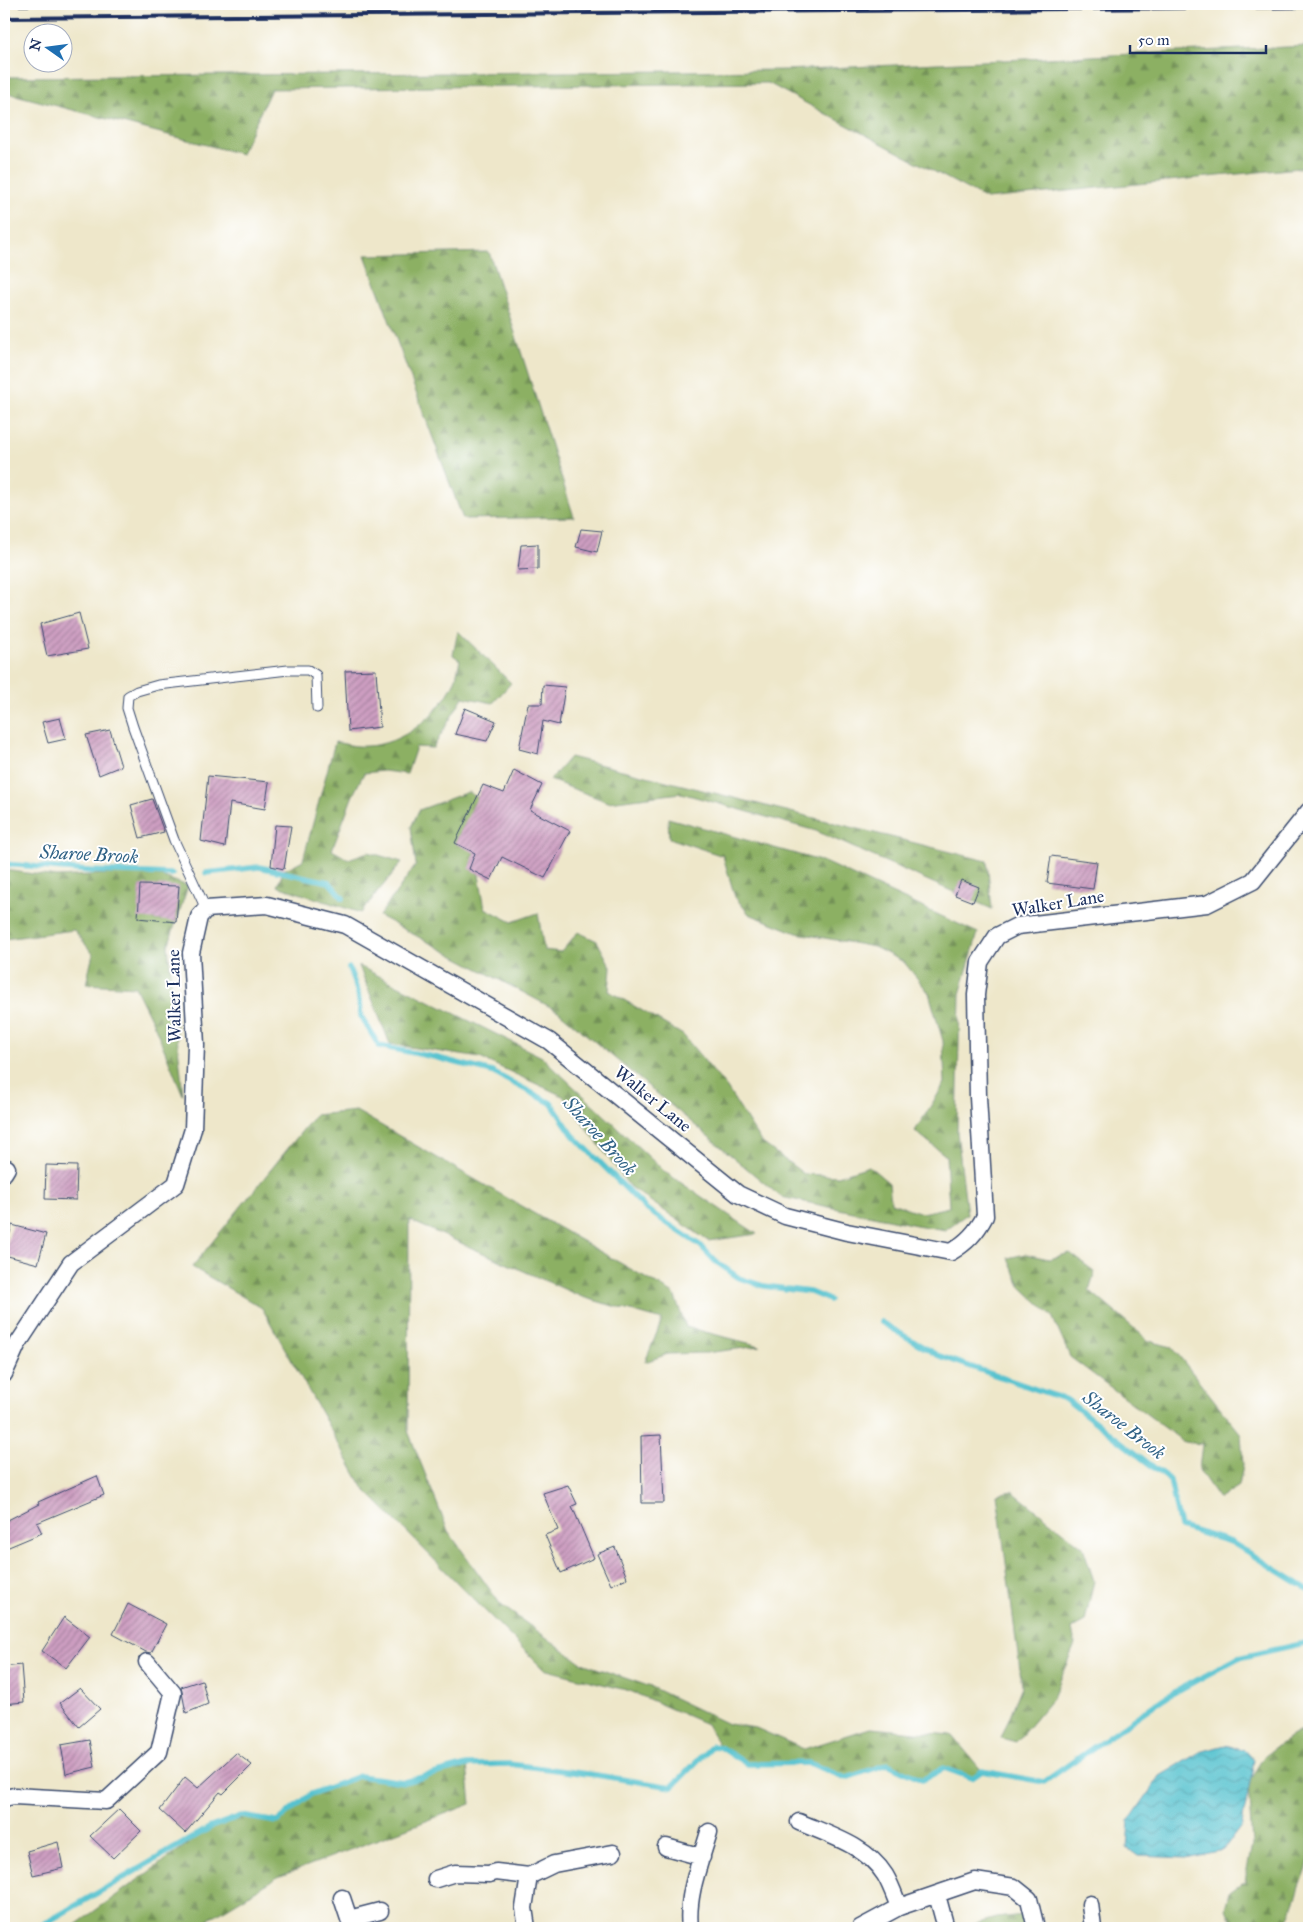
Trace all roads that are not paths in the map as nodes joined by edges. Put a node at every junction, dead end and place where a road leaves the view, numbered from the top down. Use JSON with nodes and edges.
{"nodes":[{"id":1,"x":317,"y":708,"type":"dead end"},
{"id":2,"x":1309,"y":811,"type":"edge"},
{"id":3,"x":206,"y":908,"type":"junction"},
{"id":4,"x":4,"y":1374,"type":"edge"},
{"id":5,"x":147,"y":1662,"type":"dead end"},
{"id":6,"x":4,"y":1798,"type":"edge"},
{"id":7,"x":800,"y":1822,"type":"dead end"},
{"id":8,"x":709,"y":1832,"type":"dead end"},
{"id":9,"x":666,"y":1847,"type":"dead end"},
{"id":10,"x":614,"y":1853,"type":"dead end"},
{"id":11,"x":702,"y":1857,"type":"junction"},
{"id":12,"x":529,"y":1876,"type":"junction"},
{"id":13,"x":436,"y":1879,"type":"dead end"},
{"id":14,"x":937,"y":1894,"type":"junction"},
{"id":15,"x":342,"y":1898,"type":"dead end"},
{"id":16,"x":1090,"y":1904,"type":"dead end"},
{"id":17,"x":899,"y":1907,"type":"junction"},
{"id":18,"x":380,"y":1912,"type":"dead end"},
{"id":19,"x":350,"y":1924,"type":"edge"},
{"id":20,"x":527,"y":1928,"type":"edge"},
{"id":21,"x":690,"y":1928,"type":"edge"},
{"id":22,"x":860,"y":1928,"type":"edge"},
{"id":23,"x":946,"y":1928,"type":"edge"},
{"id":24,"x":1036,"y":1928,"type":"edge"},
{"id":25,"x":1093,"y":1928,"type":"edge"}],
"edges":[{"from":1,"to":3,"type":"lane"},
{"from":2,"to":3,"type":"street","name":"Walker Lane"},
{"from":3,"to":4,"type":"street","name":"Walker Lane"},
{"from":5,"to":6,"type":"street"},
{"from":7,"to":17,"type":"street"},
{"from":8,"to":11,"type":"street"},
{"from":9,"to":11,"type":"street"},
{"from":10,"to":12,"type":"street"},
{"from":11,"to":21,"type":"street"},
{"from":12,"to":13,"type":"street"},
{"from":12,"to":20,"type":"street"},
{"from":14,"to":17,"type":"street"},
{"from":14,"to":23,"type":"street"},
{"from":14,"to":24,"type":"street"},
{"from":15,"to":19,"type":"street"},
{"from":16,"to":25,"type":"street"},
{"from":17,"to":22,"type":"street"},
{"from":18,"to":19,"type":"street"}]}
